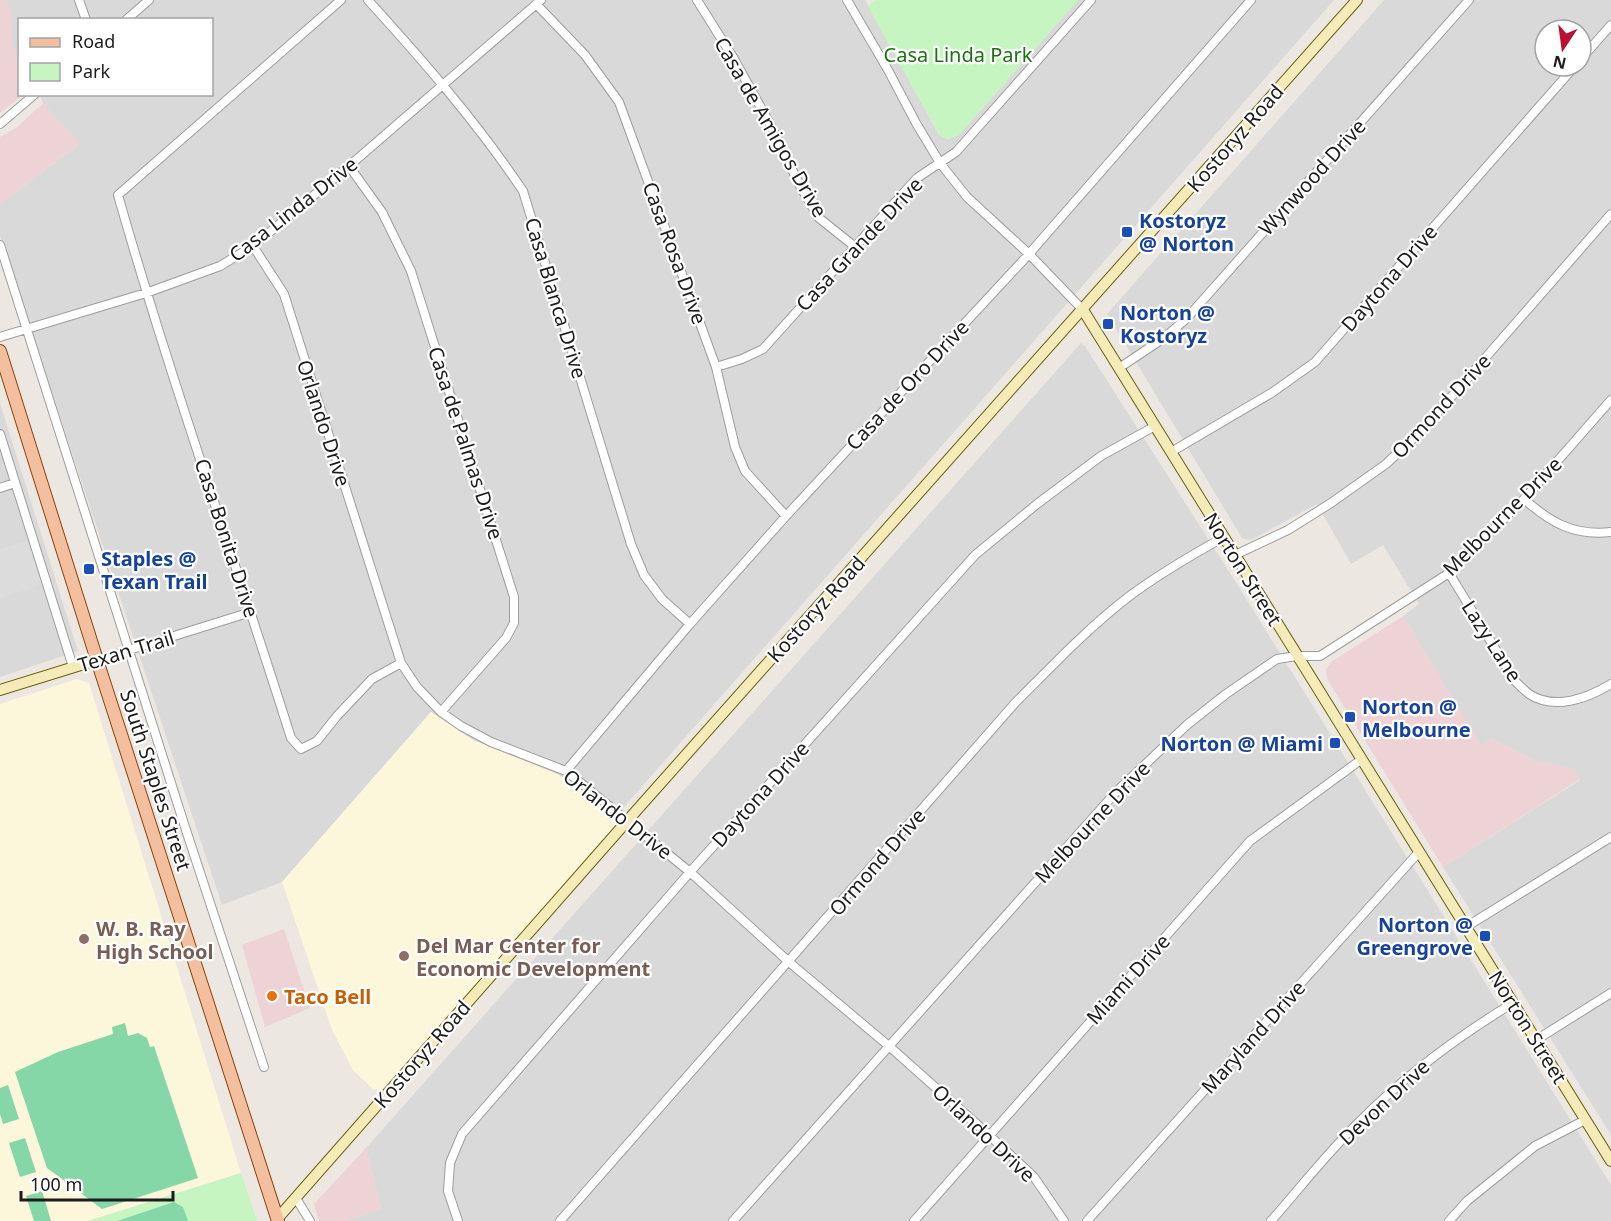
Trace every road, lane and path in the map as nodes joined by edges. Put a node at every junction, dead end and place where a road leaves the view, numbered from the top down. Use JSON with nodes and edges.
{"nodes":[{"id":1,"x":79,"y":0,"type":"edge"},
{"id":2,"x":149,"y":0,"type":"edge"},
{"id":3,"x":341,"y":0,"type":"edge"},
{"id":4,"x":368,"y":0,"type":"edge"},
{"id":5,"x":697,"y":0,"type":"edge"},
{"id":6,"x":847,"y":0,"type":"edge"},
{"id":7,"x":1091,"y":0,"type":"edge"},
{"id":8,"x":1251,"y":0,"type":"edge"},
{"id":9,"x":1357,"y":0,"type":"edge"},
{"id":10,"x":1469,"y":0,"type":"edge"},
{"id":11,"x":539,"y":2,"type":"edge"},
{"id":12,"x":85,"y":18,"type":"edge"},
{"id":13,"x":128,"y":18,"type":"edge"},
{"id":14,"x":1611,"y":25,"type":"edge"},
{"id":15,"x":1593,"y":45,"type":"edge"},
{"id":16,"x":1564,"y":78,"type":"edge"},
{"id":17,"x":444,"y":85,"type":"junction"},
{"id":18,"x":33,"y":96,"type":"edge"},
{"id":19,"x":0,"y":124,"type":"edge"},
{"id":20,"x":940,"y":163,"type":"junction"},
{"id":21,"x":349,"y":166,"type":"junction"},
{"id":22,"x":1611,"y":213,"type":"edge"},
{"id":23,"x":0,"y":245,"type":"edge"},
{"id":24,"x":253,"y":246,"type":"junction"},
{"id":25,"x":854,"y":246,"type":"junction"},
{"id":26,"x":1029,"y":254,"type":"junction"},
{"id":27,"x":146,"y":292,"type":"junction"},
{"id":28,"x":1083,"y":310,"type":"junction"},
{"id":29,"x":27,"y":329,"type":"junction"},
{"id":30,"x":0,"y":337,"type":"edge"},
{"id":31,"x":0,"y":351,"type":"edge"},
{"id":32,"x":716,"y":367,"type":"junction"},
{"id":33,"x":1119,"y":368,"type":"junction"},
{"id":34,"x":1611,"y":400,"type":"edge"},
{"id":35,"x":1155,"y":426,"type":"junction"},
{"id":36,"x":0,"y":434,"type":"edge"},
{"id":37,"x":1171,"y":452,"type":"junction"},
{"id":38,"x":15,"y":483,"type":"junction"},
{"id":39,"x":0,"y":488,"type":"edge"},
{"id":40,"x":1524,"y":499,"type":"junction"},
{"id":41,"x":786,"y":516,"type":"junction"},
{"id":42,"x":1611,"y":532,"type":"edge"},
{"id":43,"x":1224,"y":537,"type":"junction"},
{"id":44,"x":1235,"y":555,"type":"junction"},
{"id":45,"x":1449,"y":573,"type":"junction"},
{"id":46,"x":251,"y":612,"type":"junction"},
{"id":47,"x":690,"y":624,"type":"junction"},
{"id":48,"x":130,"y":649,"type":"junction"},
{"id":49,"x":1297,"y":656,"type":"junction"},
{"id":50,"x":97,"y":660,"type":"junction"},
{"id":51,"x":401,"y":663,"type":"junction"},
{"id":52,"x":73,"y":668,"type":"junction"},
{"id":53,"x":1611,"y":684,"type":"edge"},
{"id":54,"x":0,"y":690,"type":"edge"},
{"id":55,"x":441,"y":712,"type":"junction"},
{"id":56,"x":1362,"y":759,"type":"junction"},
{"id":57,"x":566,"y":771,"type":"junction"},
{"id":58,"x":628,"y":820,"type":"junction"},
{"id":59,"x":1611,"y":837,"type":"edge"},
{"id":60,"x":1419,"y":852,"type":"junction"},
{"id":61,"x":690,"y":872,"type":"junction"},
{"id":62,"x":1466,"y":927,"type":"junction"},
{"id":63,"x":789,"y":962,"type":"junction"},
{"id":64,"x":1611,"y":993,"type":"edge"},
{"id":65,"x":1513,"y":1003,"type":"junction"},
{"id":66,"x":1536,"y":1040,"type":"junction"},
{"id":67,"x":890,"y":1047,"type":"junction"},
{"id":68,"x":264,"y":1067,"type":"dead end"},
{"id":69,"x":1585,"y":1120,"type":"junction"},
{"id":70,"x":989,"y":1135,"type":"junction"},
{"id":71,"x":1609,"y":1155,"type":"edge"},
{"id":72,"x":296,"y":1198,"type":"junction"},
{"id":73,"x":277,"y":1220,"type":"edge"},
{"id":74,"x":310,"y":1221,"type":"edge"},
{"id":75,"x":458,"y":1221,"type":"edge"},
{"id":76,"x":560,"y":1221,"type":"edge"},
{"id":77,"x":733,"y":1221,"type":"edge"},
{"id":78,"x":914,"y":1221,"type":"edge"},
{"id":79,"x":1064,"y":1221,"type":"edge"},
{"id":80,"x":1087,"y":1221,"type":"edge"},
{"id":81,"x":1271,"y":1221,"type":"edge"},
{"id":82,"x":1449,"y":1221,"type":"edge"}],
"edges":[{"from":1,"to":12,"type":"street"},
{"from":2,"to":13,"type":"street"},
{"from":3,"to":27,"type":"street","name":"Casa Bonita Drive"},
{"from":4,"to":17,"type":"street","name":"Casa Blanca Drive"},
{"from":5,"to":25,"type":"street","name":"Casa de Amigos Drive"},
{"from":6,"to":20,"type":"street","name":"Norton Street"},
{"from":7,"to":20,"type":"street","name":"Casa Grande Drive"},
{"from":8,"to":26,"type":"street","name":"Casa de Oro Drive"},
{"from":9,"to":28,"type":"main road","name":"Kostoryz Road"},
{"from":10,"to":33,"type":"street","name":"Wynwood Drive"},
{"from":11,"to":17,"type":"street","name":"Casa Linda Drive"},
{"from":11,"to":32,"type":"street","name":"Casa Rosa Drive"},
{"from":14,"to":15,"type":"street"},
{"from":16,"to":37,"type":"street","name":"Daytona Drive"},
{"from":17,"to":21,"type":"street","name":"Casa Linda Drive"},
{"from":17,"to":47,"type":"street","name":"Casa Blanca Drive"},
{"from":18,"to":19,"type":"street"},
{"from":20,"to":25,"type":"street","name":"Casa Grande Drive"},
{"from":20,"to":26,"type":"street","name":"Norton Street"},
{"from":21,"to":24,"type":"street","name":"Casa Linda Drive"},
{"from":21,"to":55,"type":"street","name":"Casa de Palmas Drive"},
{"from":22,"to":44,"type":"street","name":"Ormond Drive"},
{"from":23,"to":29,"type":"street"},
{"from":24,"to":27,"type":"street","name":"Casa Linda Drive"},
{"from":24,"to":51,"type":"street","name":"Orlando Drive"},
{"from":25,"to":32,"type":"street","name":"Casa Grande Drive"},
{"from":26,"to":28,"type":"street","name":"Norton Street"},
{"from":26,"to":41,"type":"street","name":"Casa de Oro Drive"},
{"from":27,"to":29,"type":"street","name":"Casa Linda Drive"},
{"from":27,"to":46,"type":"street","name":"Casa Bonita Drive"},
{"from":28,"to":33,"type":"main road","name":"Norton Street"},
{"from":28,"to":58,"type":"main road","name":"Kostoryz Road"},
{"from":29,"to":30,"type":"street","name":"Casa Linda Drive"},
{"from":29,"to":48,"type":"street"},
{"from":31,"to":50,"type":"main road","name":"South Staples Street"},
{"from":32,"to":41,"type":"street","name":"Casa Rosa Drive"},
{"from":33,"to":35,"type":"main road","name":"Norton Street"},
{"from":34,"to":40,"type":"street","name":"Melbourne Drive"},
{"from":35,"to":37,"type":"main road","name":"Norton Street"},
{"from":35,"to":61,"type":"street","name":"Daytona Drive"},
{"from":36,"to":38,"type":"street"},
{"from":37,"to":43,"type":"main road","name":"Norton Street"},
{"from":38,"to":39,"type":"street"},
{"from":38,"to":52,"type":"street"},
{"from":40,"to":42,"type":"street"},
{"from":40,"to":45,"type":"street","name":"Melbourne Drive"},
{"from":41,"to":47,"type":"street","name":"Casa de Oro Drive"},
{"from":43,"to":44,"type":"main road","name":"Norton Street"},
{"from":43,"to":63,"type":"street","name":"Ormond Drive"},
{"from":44,"to":49,"type":"main road","name":"Norton Street"},
{"from":45,"to":49,"type":"street","name":"Melbourne Drive"},
{"from":45,"to":53,"type":"street","name":"Lazy Lane"},
{"from":46,"to":48,"type":"street","name":"Texan Trail"},
{"from":46,"to":51,"type":"street","name":"Casa Bonita Drive"},
{"from":47,"to":57,"type":"street","name":"Casa de Oro Drive"},
{"from":48,"to":50,"type":"street","name":"Texan Trail"},
{"from":48,"to":68,"type":"street"},
{"from":49,"to":56,"type":"main road","name":"Norton Street"},
{"from":49,"to":67,"type":"street","name":"Melbourne Drive"},
{"from":50,"to":52,"type":"main road","name":"Texan Trail"},
{"from":50,"to":73,"type":"main road","name":"South Staples Street"},
{"from":51,"to":55,"type":"street","name":"Orlando Drive"},
{"from":52,"to":54,"type":"main road","name":"Texan Trail"},
{"from":55,"to":57,"type":"street","name":"Orlando Drive"},
{"from":56,"to":60,"type":"main road","name":"Norton Street"},
{"from":56,"to":70,"type":"street","name":"Miami Drive"},
{"from":57,"to":58,"type":"street","name":"Orlando Drive"},
{"from":58,"to":61,"type":"street","name":"Orlando Drive"},
{"from":58,"to":72,"type":"main road","name":"Kostoryz Road"},
{"from":59,"to":62,"type":"street"},
{"from":60,"to":62,"type":"main road","name":"Norton Street"},
{"from":60,"to":80,"type":"street","name":"Maryland Drive"},
{"from":61,"to":63,"type":"street","name":"Orlando Drive"},
{"from":61,"to":75,"type":"street","name":"Daytona Drive"},
{"from":62,"to":65,"type":"main road","name":"Norton Street"},
{"from":63,"to":67,"type":"street","name":"Orlando Drive"},
{"from":63,"to":76,"type":"street","name":"Ormond Drive"},
{"from":64,"to":66,"type":"street"},
{"from":65,"to":66,"type":"main road","name":"Norton Street"},
{"from":65,"to":81,"type":"street","name":"Devon Drive"},
{"from":66,"to":69,"type":"main road","name":"Norton Street"},
{"from":67,"to":70,"type":"street","name":"Orlando Drive"},
{"from":67,"to":77,"type":"street","name":"Melbourne Drive"},
{"from":69,"to":71,"type":"main road","name":"Norton Street"},
{"from":69,"to":82,"type":"street"},
{"from":70,"to":78,"type":"street","name":"Miami Drive"},
{"from":70,"to":79,"type":"street","name":"Orlando Drive"},
{"from":72,"to":73,"type":"main road","name":"Kostoryz Road"},
{"from":72,"to":74,"type":"street"}]}
